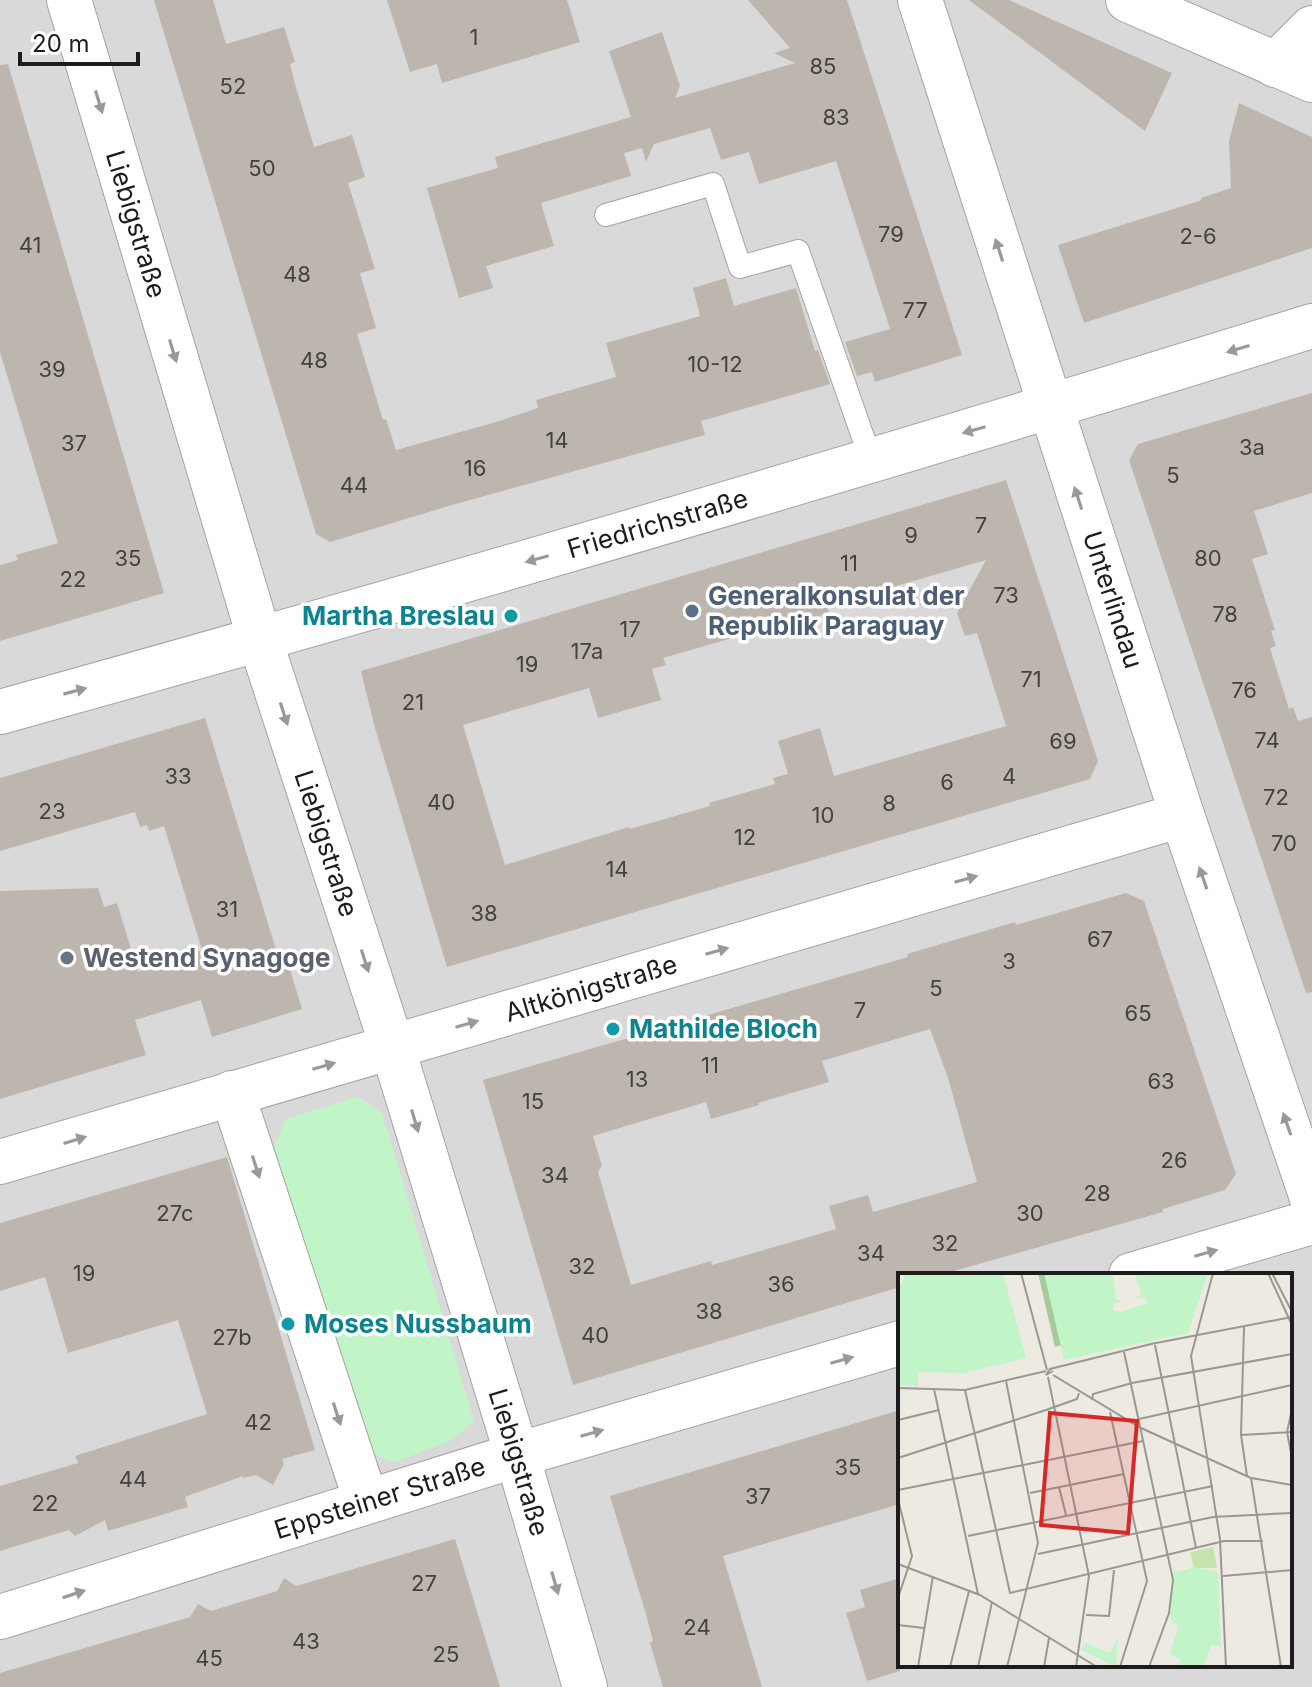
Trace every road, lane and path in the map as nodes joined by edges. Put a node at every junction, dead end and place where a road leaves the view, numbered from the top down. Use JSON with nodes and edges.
{"nodes":[{"id":1,"x":69,"y":0,"type":"edge"},
{"id":2,"x":920,"y":0,"type":"edge"},
{"id":3,"x":1128,"y":0,"type":"edge"},
{"id":4,"x":1312,"y":28,"type":"edge"},
{"id":5,"x":1293,"y":73,"type":"edge"},
{"id":6,"x":606,"y":215,"type":"dead end"},
{"id":7,"x":1312,"y":326,"type":"edge"},
{"id":8,"x":1049,"y":408,"type":"junction"},
{"id":9,"x":871,"y":460,"type":"junction"},
{"id":10,"x":260,"y":640,"type":"junction"},
{"id":11,"x":0,"y":712,"type":"edge"},
{"id":12,"x":1182,"y":815,"type":"junction"},
{"id":13,"x":392,"y":1046,"type":"junction"},
{"id":14,"x":232,"y":1093,"type":"junction"},
{"id":15,"x":0,"y":1162,"type":"edge"},
{"id":16,"x":1312,"y":1198,"type":"edge"},
{"id":17,"x":1312,"y":1222,"type":"edge"},
{"id":18,"x":1138,"y":1273,"type":"edge"},
{"id":19,"x":898,"y":1344,"type":"edge"},
{"id":20,"x":517,"y":1455,"type":"junction"},
{"id":21,"x":366,"y":1501,"type":"junction"},
{"id":22,"x":0,"y":1617,"type":"edge"},
{"id":23,"x":585,"y":1687,"type":"edge"}],
"edges":[{"from":1,"to":10,"type":"street","name":"Liebigstraße","one_way":true},
{"from":8,"to":2,"type":"street","name":"Unterlindau","one_way":true},
{"from":3,"to":5,"type":"street"},
{"from":4,"to":5,"type":"street"},
{"from":6,"to":9,"type":"lane"},
{"from":7,"to":8,"type":"street","name":"Friedrichstraße","one_way":true},
{"from":8,"to":9,"type":"street","name":"Friedrichstraße","one_way":true},
{"from":12,"to":8,"type":"street","name":"Unterlindau","one_way":true},
{"from":9,"to":10,"type":"street","name":"Friedrichstraße","one_way":true},
{"from":11,"to":10,"type":"street","name":"Friedrichstraße","one_way":true},
{"from":10,"to":13,"type":"street","name":"Liebigstraße","one_way":true},
{"from":13,"to":12,"type":"street","name":"Altkönigstraße","one_way":true},
{"from":16,"to":12,"type":"street","name":"Unterlindau","one_way":true},
{"from":14,"to":13,"type":"street","name":"Altkönigstraße","one_way":true},
{"from":13,"to":20,"type":"street","name":"Liebigstraße","one_way":true},
{"from":15,"to":14,"type":"street","name":"Altkönigstraße","one_way":true},
{"from":14,"to":21,"type":"street","one_way":true},
{"from":18,"to":17,"type":"street","one_way":true},
{"from":20,"to":19,"type":"street","name":"Eppsteiner Straße","one_way":true},
{"from":20,"to":21,"type":"street","name":"Eppsteiner Straße"},
{"from":20,"to":23,"type":"street","name":"Liebigstraße","one_way":true},
{"from":22,"to":21,"type":"street","name":"Eppsteiner Straße","one_way":true}]}
